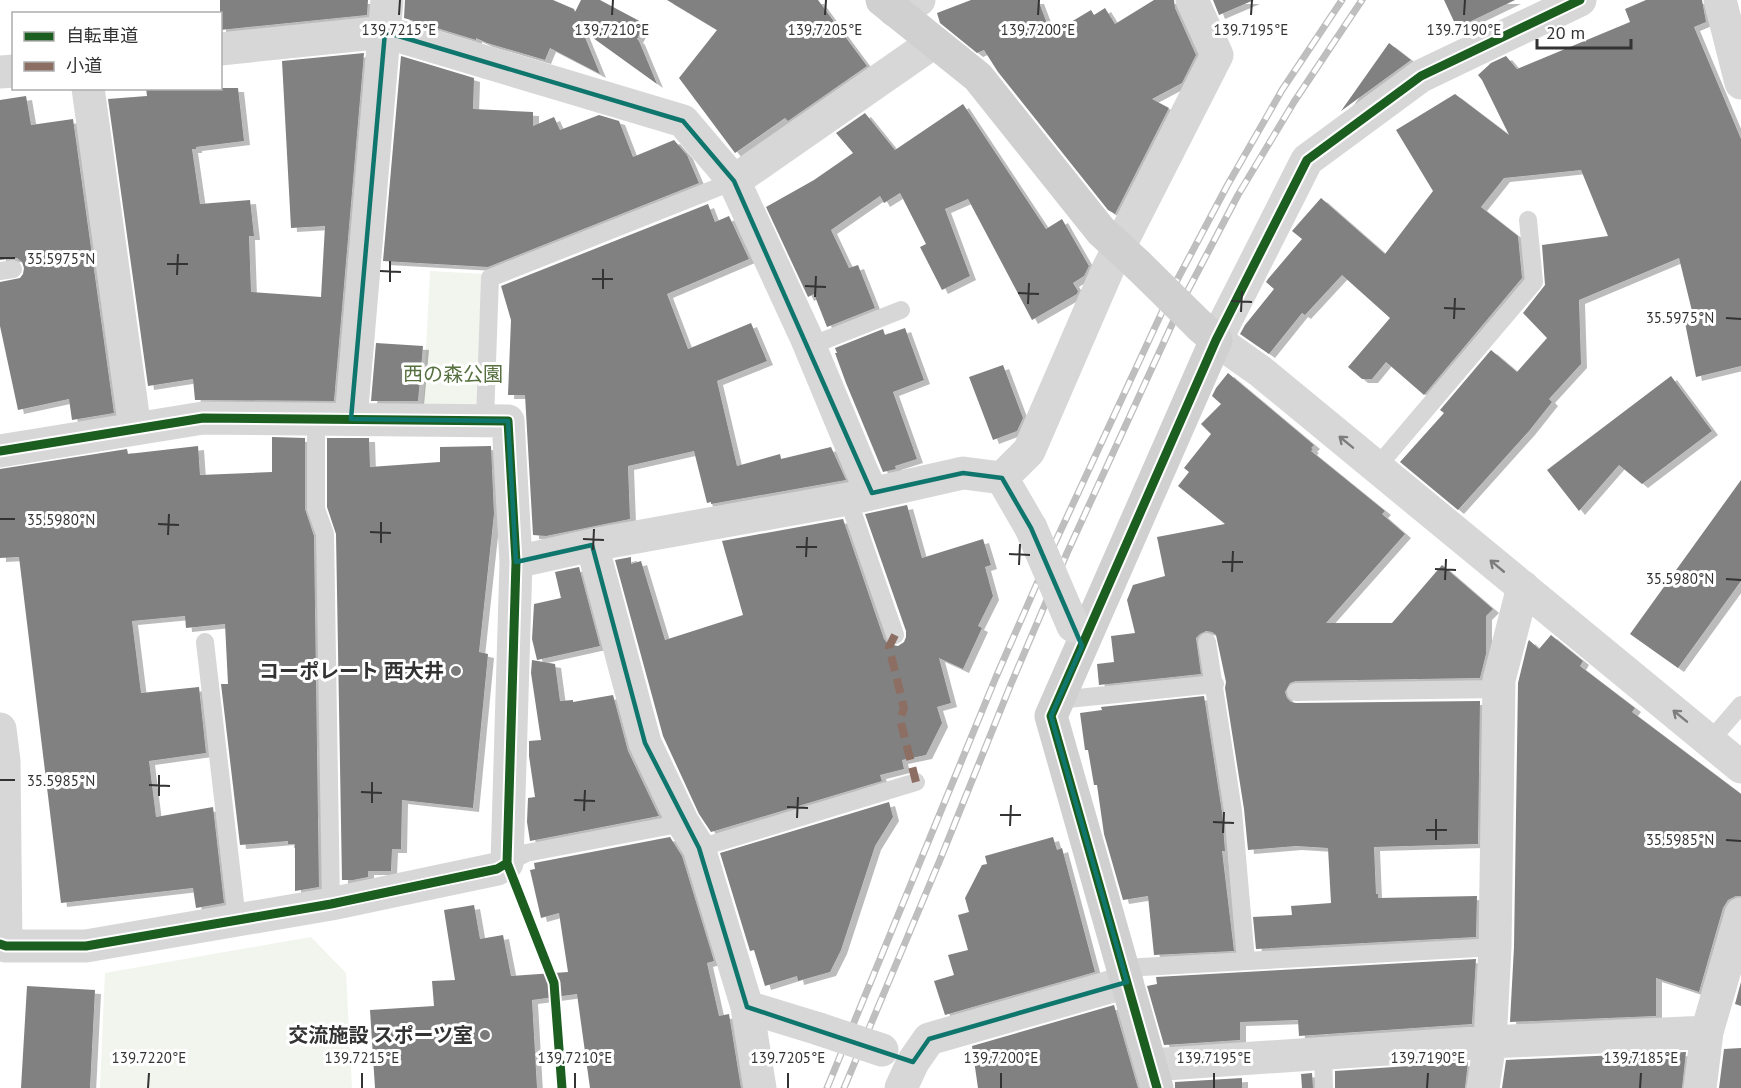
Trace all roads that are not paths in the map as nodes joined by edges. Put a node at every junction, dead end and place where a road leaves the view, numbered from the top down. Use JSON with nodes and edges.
{"nodes":[{"id":1,"x":387,"y":0,"type":"edge"},
{"id":2,"x":1192,"y":0,"type":"edge"},
{"id":3,"x":1580,"y":0,"type":"edge"},
{"id":4,"x":1720,"y":0,"type":"edge"},
{"id":5,"x":898,"y":3,"type":"edge"},
{"id":6,"x":385,"y":32,"type":"junction"},
{"id":7,"x":934,"y":42,"type":"junction"},
{"id":8,"x":222,"y":49,"type":"edge"},
{"id":9,"x":1741,"y":83,"type":"edge"},
{"id":10,"x":88,"y":90,"type":"edge"},
{"id":11,"x":734,"y":181,"type":"junction"},
{"id":12,"x":1528,"y":220,"type":"dead end"},
{"id":13,"x":1128,"y":256,"type":"junction"},
{"id":14,"x":901,"y":310,"type":"dead end"},
{"id":15,"x":1208,"y":333,"type":"junction"},
{"id":16,"x":810,"y":346,"type":"junction"},
{"id":17,"x":316,"y":419,"type":"junction"},
{"id":18,"x":351,"y":419,"type":"junction"},
{"id":19,"x":485,"y":420,"type":"junction"},
{"id":20,"x":135,"y":429,"type":"junction"},
{"id":21,"x":0,"y":451,"type":"edge"},
{"id":22,"x":1377,"y":467,"type":"junction"},
{"id":23,"x":1002,"y":478,"type":"junction"},
{"id":24,"x":860,"y":496,"type":"junction"},
{"id":25,"x":592,"y":545,"type":"junction"},
{"id":26,"x":516,"y":562,"type":"junction"},
{"id":27,"x":1522,"y":587,"type":"junction"},
{"id":28,"x":895,"y":635,"type":"dead end"},
{"id":29,"x":1078,"y":636,"type":"junction"},
{"id":30,"x":205,"y":642,"type":"dead end"},
{"id":31,"x":1207,"y":642,"type":"dead end"},
{"id":32,"x":1215,"y":684,"type":"junction"},
{"id":33,"x":1499,"y":689,"type":"junction"},
{"id":34,"x":1296,"y":692,"type":"dead end"},
{"id":35,"x":1058,"y":700,"type":"junction"},
{"id":36,"x":1741,"y":705,"type":"edge"},
{"id":37,"x":0,"y":729,"type":"edge"},
{"id":38,"x":1710,"y":741,"type":"junction"},
{"id":39,"x":2,"y":761,"type":"edge"},
{"id":40,"x":1741,"y":767,"type":"edge"},
{"id":41,"x":916,"y":782,"type":"dead end"},
{"id":42,"x":691,"y":835,"type":"junction"},
{"id":43,"x":507,"y":863,"type":"junction"},
{"id":44,"x":331,"y":904,"type":"junction"},
{"id":45,"x":1741,"y":914,"type":"edge"},
{"id":46,"x":237,"y":920,"type":"junction"},
{"id":47,"x":3,"y":945,"type":"edge"},
{"id":48,"x":1495,"y":947,"type":"junction"},
{"id":49,"x":1246,"y":961,"type":"junction"},
{"id":50,"x":1125,"y":975,"type":"junction"},
{"id":51,"x":747,"y":1007,"type":"junction"},
{"id":52,"x":1707,"y":1032,"type":"junction"},
{"id":53,"x":1490,"y":1042,"type":"junction"},
{"id":54,"x":1323,"y":1053,"type":"junction"},
{"id":55,"x":898,"y":1064,"type":"edge"},
{"id":56,"x":1154,"y":1076,"type":"edge"},
{"id":57,"x":760,"y":1088,"type":"edge"},
{"id":58,"x":1324,"y":1088,"type":"edge"},
{"id":59,"x":1483,"y":1088,"type":"edge"},
{"id":60,"x":1700,"y":1088,"type":"edge"}],
"edges":[{"from":1,"to":6,"type":"street"},
{"from":2,"to":13,"type":"street"},
{"from":3,"to":15,"type":"street"},
{"from":4,"to":9,"type":"street"},
{"from":5,"to":7,"type":"street"},
{"from":6,"to":8,"type":"street"},
{"from":6,"to":11,"type":"street"},
{"from":6,"to":18,"type":"street"},
{"from":7,"to":11,"type":"street"},
{"from":7,"to":13,"type":"street"},
{"from":10,"to":20,"type":"street"},
{"from":11,"to":16,"type":"street"},
{"from":11,"to":19,"type":"lane"},
{"from":12,"to":22,"type":"lane"},
{"from":13,"to":15,"type":"street","bridge":true},
{"from":13,"to":23,"type":"street"},
{"from":14,"to":16,"type":"lane"},
{"from":22,"to":15,"type":"street","one_way":true},
{"from":15,"to":29,"type":"street"},
{"from":16,"to":24,"type":"street"},
{"from":17,"to":18,"type":"street"},
{"from":17,"to":20,"type":"street"},
{"from":17,"to":44,"type":"lane"},
{"from":18,"to":19,"type":"street"},
{"from":19,"to":26,"type":"street"},
{"from":20,"to":21,"type":"street"},
{"from":27,"to":22,"type":"street","one_way":true},
{"from":23,"to":24,"type":"street"},
{"from":23,"to":29,"type":"street","bridge":true},
{"from":24,"to":25,"type":"street"},
{"from":24,"to":28,"type":"lane"},
{"from":25,"to":26,"type":"street"},
{"from":25,"to":42,"type":"street"},
{"from":26,"to":43,"type":"street"},
{"from":27,"to":33,"type":"street"},
{"from":38,"to":27,"type":"street","one_way":true},
{"from":29,"to":35,"type":"street"},
{"from":30,"to":46,"type":"lane"},
{"from":31,"to":32,"type":"lane"},
{"from":32,"to":35,"type":"lane"},
{"from":32,"to":49,"type":"lane"},
{"from":33,"to":34,"type":"lane"},
{"from":33,"to":48,"type":"street"},
{"from":35,"to":50,"type":"street"},
{"from":36,"to":38,"type":"lane"},
{"from":37,"to":39,"type":"street"},
{"from":38,"to":40,"type":"street"},
{"from":39,"to":47,"type":"street"},
{"from":41,"to":42,"type":"lane"},
{"from":42,"to":43,"type":"lane"},
{"from":42,"to":51,"type":"street"},
{"from":43,"to":44,"type":"street"},
{"from":44,"to":46,"type":"street"},
{"from":45,"to":52,"type":"street"},
{"from":46,"to":47,"type":"street"},
{"from":48,"to":49,"type":"lane"},
{"from":48,"to":53,"type":"street"},
{"from":49,"to":50,"type":"lane"},
{"from":50,"to":55,"type":"street"},
{"from":50,"to":56,"type":"street"},
{"from":51,"to":55,"type":"street","bridge":true},
{"from":51,"to":57,"type":"street"},
{"from":52,"to":53,"type":"street"},
{"from":52,"to":60,"type":"street"},
{"from":53,"to":54,"type":"street"},
{"from":53,"to":59,"type":"street"},
{"from":54,"to":56,"type":"street"},
{"from":54,"to":58,"type":"lane"}]}
